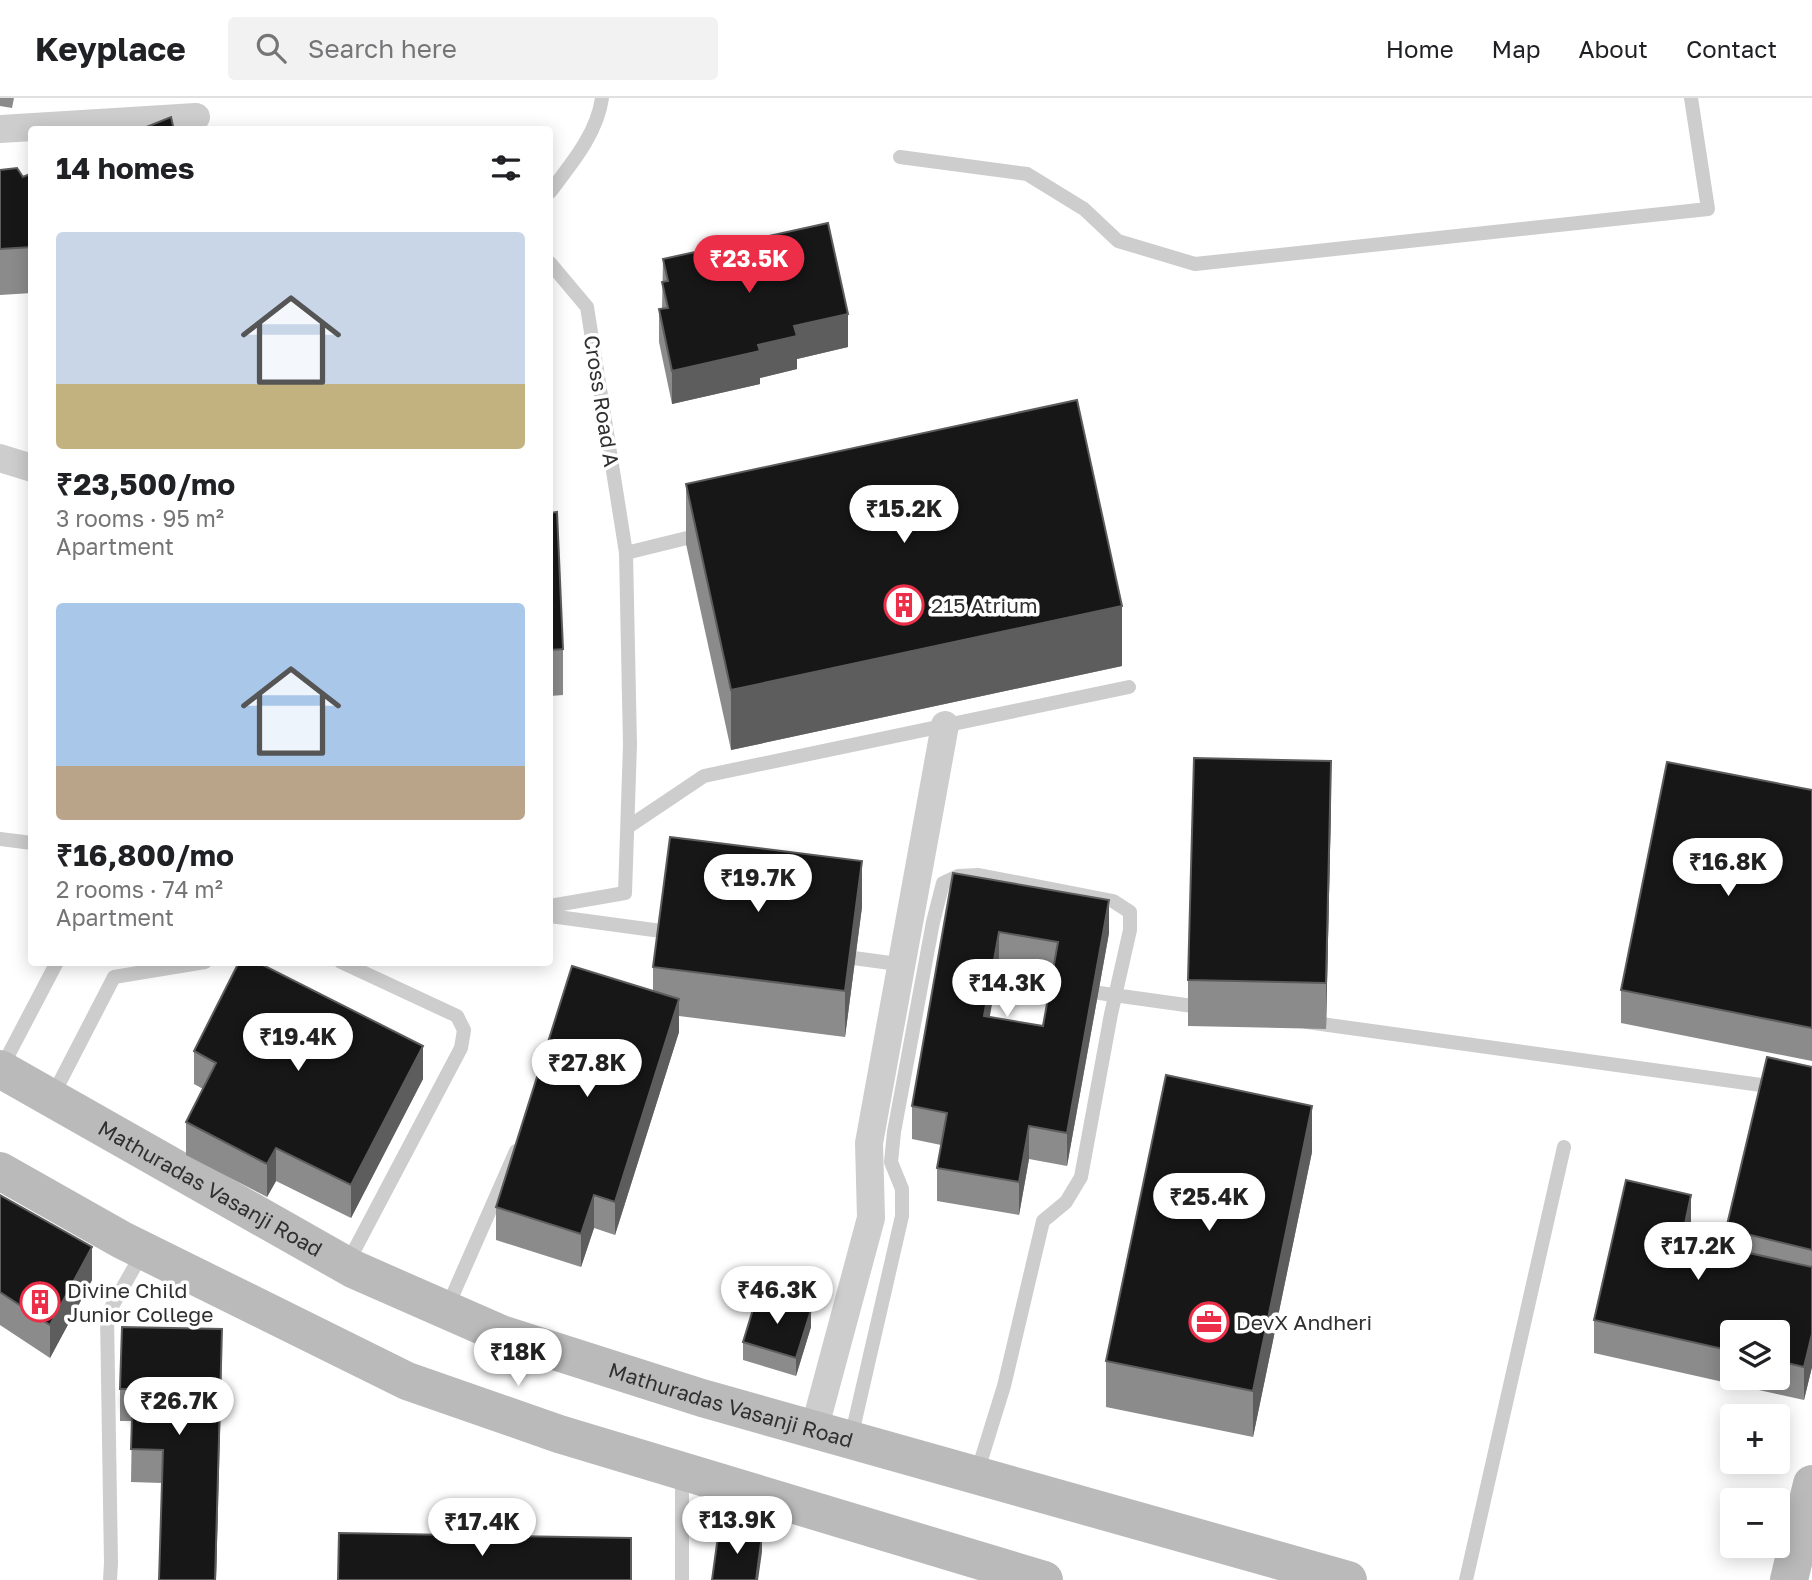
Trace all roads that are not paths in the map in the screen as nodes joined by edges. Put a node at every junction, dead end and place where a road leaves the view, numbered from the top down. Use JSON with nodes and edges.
{"nodes":[{"id":1,"x":602,"y":98,"type":"edge"},
{"id":2,"x":1691,"y":98,"type":"edge"},
{"id":3,"x":196,"y":117,"type":"dead end"},
{"id":4,"x":49,"y":126,"type":"edge"},
{"id":5,"x":28,"y":127,"type":"edge"},
{"id":6,"x":0,"y":129,"type":"edge"},
{"id":7,"x":900,"y":157,"type":"dead end"},
{"id":8,"x":553,"y":188,"type":"edge"},
{"id":9,"x":553,"y":267,"type":"edge"},
{"id":10,"x":0,"y":458,"type":"edge"},
{"id":11,"x":28,"y":467,"type":"edge"},
{"id":12,"x":719,"y":530,"type":"edge"},
{"id":13,"x":626,"y":553,"type":"junction"},
{"id":14,"x":1129,"y":687,"type":"dead end"},
{"id":15,"x":946,"y":725,"type":"junction"},
{"id":16,"x":628,"y":827,"type":"junction"},
{"id":17,"x":0,"y":839,"type":"edge"},
{"id":18,"x":28,"y":842,"type":"edge"},
{"id":19,"x":553,"y":905,"type":"edge"},
{"id":20,"x":553,"y":916,"type":"edge"},
{"id":21,"x":687,"y":935,"type":"edge"},
{"id":22,"x":824,"y":954,"type":"edge"},
{"id":23,"x":55,"y":966,"type":"edge"},
{"id":24,"x":120,"y":966,"type":"edge"},
{"id":25,"x":182,"y":966,"type":"edge"},
{"id":26,"x":350,"y":966,"type":"edge"},
{"id":27,"x":934,"y":970,"type":"edge"},
{"id":28,"x":961,"y":973,"type":"edge"},
{"id":29,"x":114,"y":978,"type":"junction"},
{"id":30,"x":1222,"y":1010,"type":"edge"},
{"id":31,"x":1290,"y":1019,"type":"edge"},
{"id":32,"x":1,"y":1069,"type":"edge"},
{"id":33,"x":1812,"y":1093,"type":"edge"},
{"id":34,"x":51,"y":1098,"type":"junction"},
{"id":35,"x":522,"y":1137,"type":"edge"},
{"id":36,"x":1564,"y":1147,"type":"dead end"},
{"id":37,"x":0,"y":1171,"type":"edge"},
{"id":38,"x":144,"y":1251,"type":"junction"},
{"id":39,"x":346,"y":1265,"type":"junction"},
{"id":40,"x":446,"y":1310,"type":"junction"},
{"id":41,"x":814,"y":1430,"type":"junction"},
{"id":42,"x":851,"y":1440,"type":"junction"},
{"id":43,"x":682,"y":1471,"type":"junction"},
{"id":44,"x":976,"y":1475,"type":"junction"},
{"id":45,"x":1812,"y":1484,"type":"edge"},
{"id":46,"x":110,"y":1580,"type":"edge"},
{"id":47,"x":682,"y":1580,"type":"edge"},
{"id":48,"x":1044,"y":1580,"type":"edge"},
{"id":49,"x":1348,"y":1580,"type":"edge"},
{"id":50,"x":1466,"y":1580,"type":"edge"},
{"id":51,"x":1789,"y":1580,"type":"edge"}],
"edges":[{"from":1,"to":8,"type":"lane"},
{"from":2,"to":7,"type":"lane"},
{"from":3,"to":4,"type":"street"},
{"from":5,"to":6,"type":"street"},
{"from":9,"to":13,"type":"lane","name":"Cross Road A"},
{"from":10,"to":11,"type":"street"},
{"from":12,"to":13,"type":"lane"},
{"from":13,"to":16,"type":"lane","name":"Cross Road A"},
{"from":14,"to":15,"type":"lane"},
{"from":15,"to":16,"type":"lane"},
{"from":15,"to":41,"type":"street"},
{"from":16,"to":19,"type":"lane","name":"Cross Road A"},
{"from":17,"to":18,"type":"lane"},
{"from":20,"to":21,"type":"lane"},
{"from":22,"to":27,"type":"lane"},
{"from":23,"to":32,"type":"lane"},
{"from":24,"to":29,"type":"lane"},
{"from":25,"to":29,"type":"lane"},
{"from":26,"to":39,"type":"lane"},
{"from":28,"to":30,"type":"lane"},
{"from":29,"to":34,"type":"lane"},
{"from":31,"to":33,"type":"lane"},
{"from":32,"to":34,"type":"main road","name":"Mathuradas Vasanji Road"},
{"from":34,"to":39,"type":"main road","name":"Mathuradas Vasanji Road"},
{"from":35,"to":40,"type":"lane"},
{"from":36,"to":50,"type":"lane"},
{"from":37,"to":38,"type":"main road"},
{"from":38,"to":43,"type":"main road"},
{"from":38,"to":46,"type":"lane"},
{"from":39,"to":40,"type":"main road","name":"Mathuradas Vasanji Road"},
{"from":40,"to":41,"type":"main road","name":"Mathuradas Vasanji Road"},
{"from":41,"to":42,"type":"main road","name":"Mathuradas Vasanji Road"},
{"from":42,"to":44,"type":"main road","name":"Mathuradas Vasanji Road"},
{"from":42,"to":44,"type":"lane"},
{"from":43,"to":47,"type":"lane"},
{"from":43,"to":48,"type":"main road"},
{"from":44,"to":49,"type":"main road","name":"Mathuradas Vasanji Road"},
{"from":45,"to":51,"type":"main road"}]}
